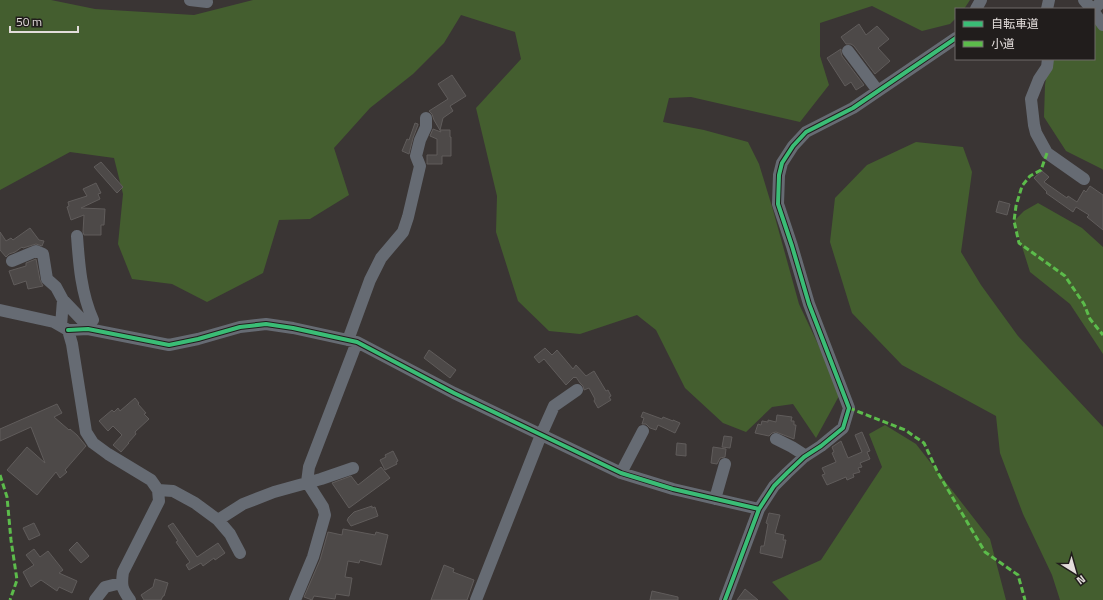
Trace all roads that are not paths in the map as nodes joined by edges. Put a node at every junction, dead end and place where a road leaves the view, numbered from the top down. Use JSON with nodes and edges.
{"nodes":[{"id":1,"x":190,"y":0,"type":"edge"},
{"id":2,"x":1084,"y":0,"type":"edge"},
{"id":3,"x":1103,"y":0,"type":"edge"},
{"id":4,"x":206,"y":2,"type":"dead end"},
{"id":5,"x":1091,"y":8,"type":"edge"},
{"id":6,"x":1095,"y":8,"type":"edge"},
{"id":7,"x":1095,"y":13,"type":"edge"},
{"id":8,"x":1103,"y":25,"type":"edge"},
{"id":9,"x":955,"y":39,"type":"edge"},
{"id":10,"x":848,"y":51,"type":"dead end"},
{"id":11,"x":1048,"y":60,"type":"edge"},
{"id":12,"x":878,"y":91,"type":"junction"},
{"id":13,"x":426,"y":118,"type":"dead end"},
{"id":14,"x":1084,"y":179,"type":"dead end"},
{"id":15,"x":77,"y":236,"type":"dead end"},
{"id":16,"x":12,"y":261,"type":"dead end"},
{"id":17,"x":64,"y":300,"type":"junction"},
{"id":18,"x":0,"y":310,"type":"edge"},
{"id":19,"x":64,"y":328,"type":"junction"},
{"id":20,"x":352,"y":341,"type":"junction"},
{"id":21,"x":577,"y":390,"type":"dead end"},
{"id":22,"x":643,"y":431,"type":"dead end"},
{"id":23,"x":541,"y":435,"type":"junction"},
{"id":24,"x":776,"y":439,"type":"dead end"},
{"id":25,"x":806,"y":456,"type":"junction"},
{"id":26,"x":725,"y":464,"type":"dead end"},
{"id":27,"x":353,"y":468,"type":"dead end"},
{"id":28,"x":621,"y":473,"type":"junction"},
{"id":29,"x":307,"y":482,"type":"junction"},
{"id":30,"x":158,"y":490,"type":"junction"},
{"id":31,"x":715,"y":499,"type":"junction"},
{"id":32,"x":759,"y":510,"type":"junction"},
{"id":33,"x":218,"y":520,"type":"junction"},
{"id":34,"x":240,"y":553,"type":"dead end"},
{"id":35,"x":121,"y":583,"type":"junction"},
{"id":36,"x":95,"y":600,"type":"edge"},
{"id":37,"x":130,"y":600,"type":"edge"},
{"id":38,"x":295,"y":600,"type":"edge"},
{"id":39,"x":476,"y":600,"type":"edge"},
{"id":40,"x":725,"y":600,"type":"edge"}],
"edges":[{"from":1,"to":4,"type":"street"},
{"from":2,"to":5,"type":"street"},
{"from":3,"to":6,"type":"street"},
{"from":7,"to":8,"type":"street"},
{"from":9,"to":12,"type":"street"},
{"from":10,"to":12,"type":"street"},
{"from":11,"to":14,"type":"street"},
{"from":12,"to":25,"type":"street"},
{"from":13,"to":20,"type":"street"},
{"from":15,"to":17,"type":"street"},
{"from":16,"to":17,"type":"street"},
{"from":17,"to":19,"type":"street"},
{"from":18,"to":19,"type":"street"},
{"from":19,"to":20,"type":"street"},
{"from":19,"to":30,"type":"street"},
{"from":20,"to":23,"type":"street"},
{"from":20,"to":29,"type":"street"},
{"from":21,"to":23,"type":"street"},
{"from":22,"to":28,"type":"street"},
{"from":23,"to":28,"type":"street"},
{"from":23,"to":39,"type":"street"},
{"from":24,"to":25,"type":"street"},
{"from":25,"to":32,"type":"street"},
{"from":26,"to":31,"type":"street"},
{"from":27,"to":29,"type":"street"},
{"from":28,"to":31,"type":"street"},
{"from":29,"to":33,"type":"street"},
{"from":29,"to":38,"type":"street"},
{"from":30,"to":33,"type":"street"},
{"from":30,"to":35,"type":"street"},
{"from":31,"to":32,"type":"street"},
{"from":32,"to":40,"type":"street"},
{"from":33,"to":34,"type":"street"},
{"from":35,"to":36,"type":"street"},
{"from":35,"to":37,"type":"street"}]}
